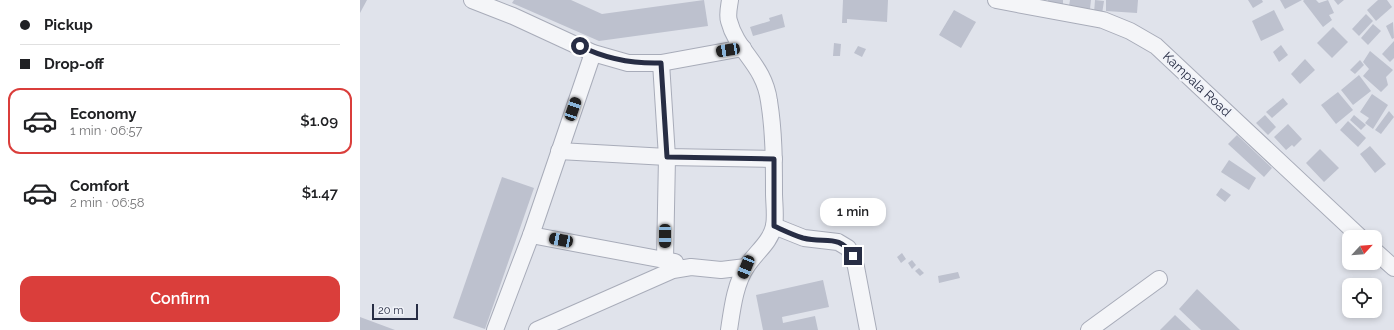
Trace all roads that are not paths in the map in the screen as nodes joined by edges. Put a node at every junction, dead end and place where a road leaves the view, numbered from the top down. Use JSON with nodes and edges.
{"nodes":[{"id":1,"x":472,"y":0,"type":"edge"},
{"id":2,"x":730,"y":0,"type":"edge"},
{"id":3,"x":996,"y":0,"type":"edge"},
{"id":4,"x":743,"y":48,"type":"junction"},
{"id":5,"x":593,"y":52,"type":"junction"},
{"id":6,"x":661,"y":63,"type":"junction"},
{"id":7,"x":559,"y":151,"type":"junction"},
{"id":8,"x":667,"y":157,"type":"junction"},
{"id":9,"x":774,"y":159,"type":"junction"},
{"id":10,"x":774,"y":226,"type":"junction"},
{"id":11,"x":1353,"y":230,"type":"edge"},
{"id":12,"x":531,"y":235,"type":"junction"},
{"id":13,"x":1382,"y":257,"type":"edge"},
{"id":14,"x":665,"y":260,"type":"junction"},
{"id":15,"x":691,"y":266,"type":"junction"},
{"id":16,"x":746,"y":267,"type":"junction"},
{"id":17,"x":1394,"y":268,"type":"edge"},
{"id":18,"x":1159,"y":279,"type":"dead end"},
{"id":19,"x":495,"y":330,"type":"edge"},
{"id":20,"x":537,"y":330,"type":"edge"},
{"id":21,"x":728,"y":330,"type":"edge"},
{"id":22,"x":868,"y":330,"type":"edge"},
{"id":23,"x":1089,"y":330,"type":"edge"}],
"edges":[{"from":1,"to":5,"type":"street"},
{"from":2,"to":4,"type":"street"},
{"from":3,"to":11,"type":"street","name":"Kampala Road"},
{"from":4,"to":6,"type":"street"},
{"from":4,"to":9,"type":"street"},
{"from":5,"to":6,"type":"street"},
{"from":5,"to":7,"type":"street"},
{"from":6,"to":8,"type":"street"},
{"from":7,"to":8,"type":"street"},
{"from":7,"to":12,"type":"street"},
{"from":8,"to":9,"type":"street"},
{"from":8,"to":14,"type":"street"},
{"from":9,"to":10,"type":"street"},
{"from":10,"to":16,"type":"street"},
{"from":10,"to":22,"type":"street"},
{"from":12,"to":14,"type":"street"},
{"from":12,"to":19,"type":"street"},
{"from":13,"to":17,"type":"street"},
{"from":14,"to":15,"type":"street"},
{"from":15,"to":16,"type":"street"},
{"from":15,"to":20,"type":"street"},
{"from":16,"to":21,"type":"street"},
{"from":18,"to":23,"type":"street"}]}
